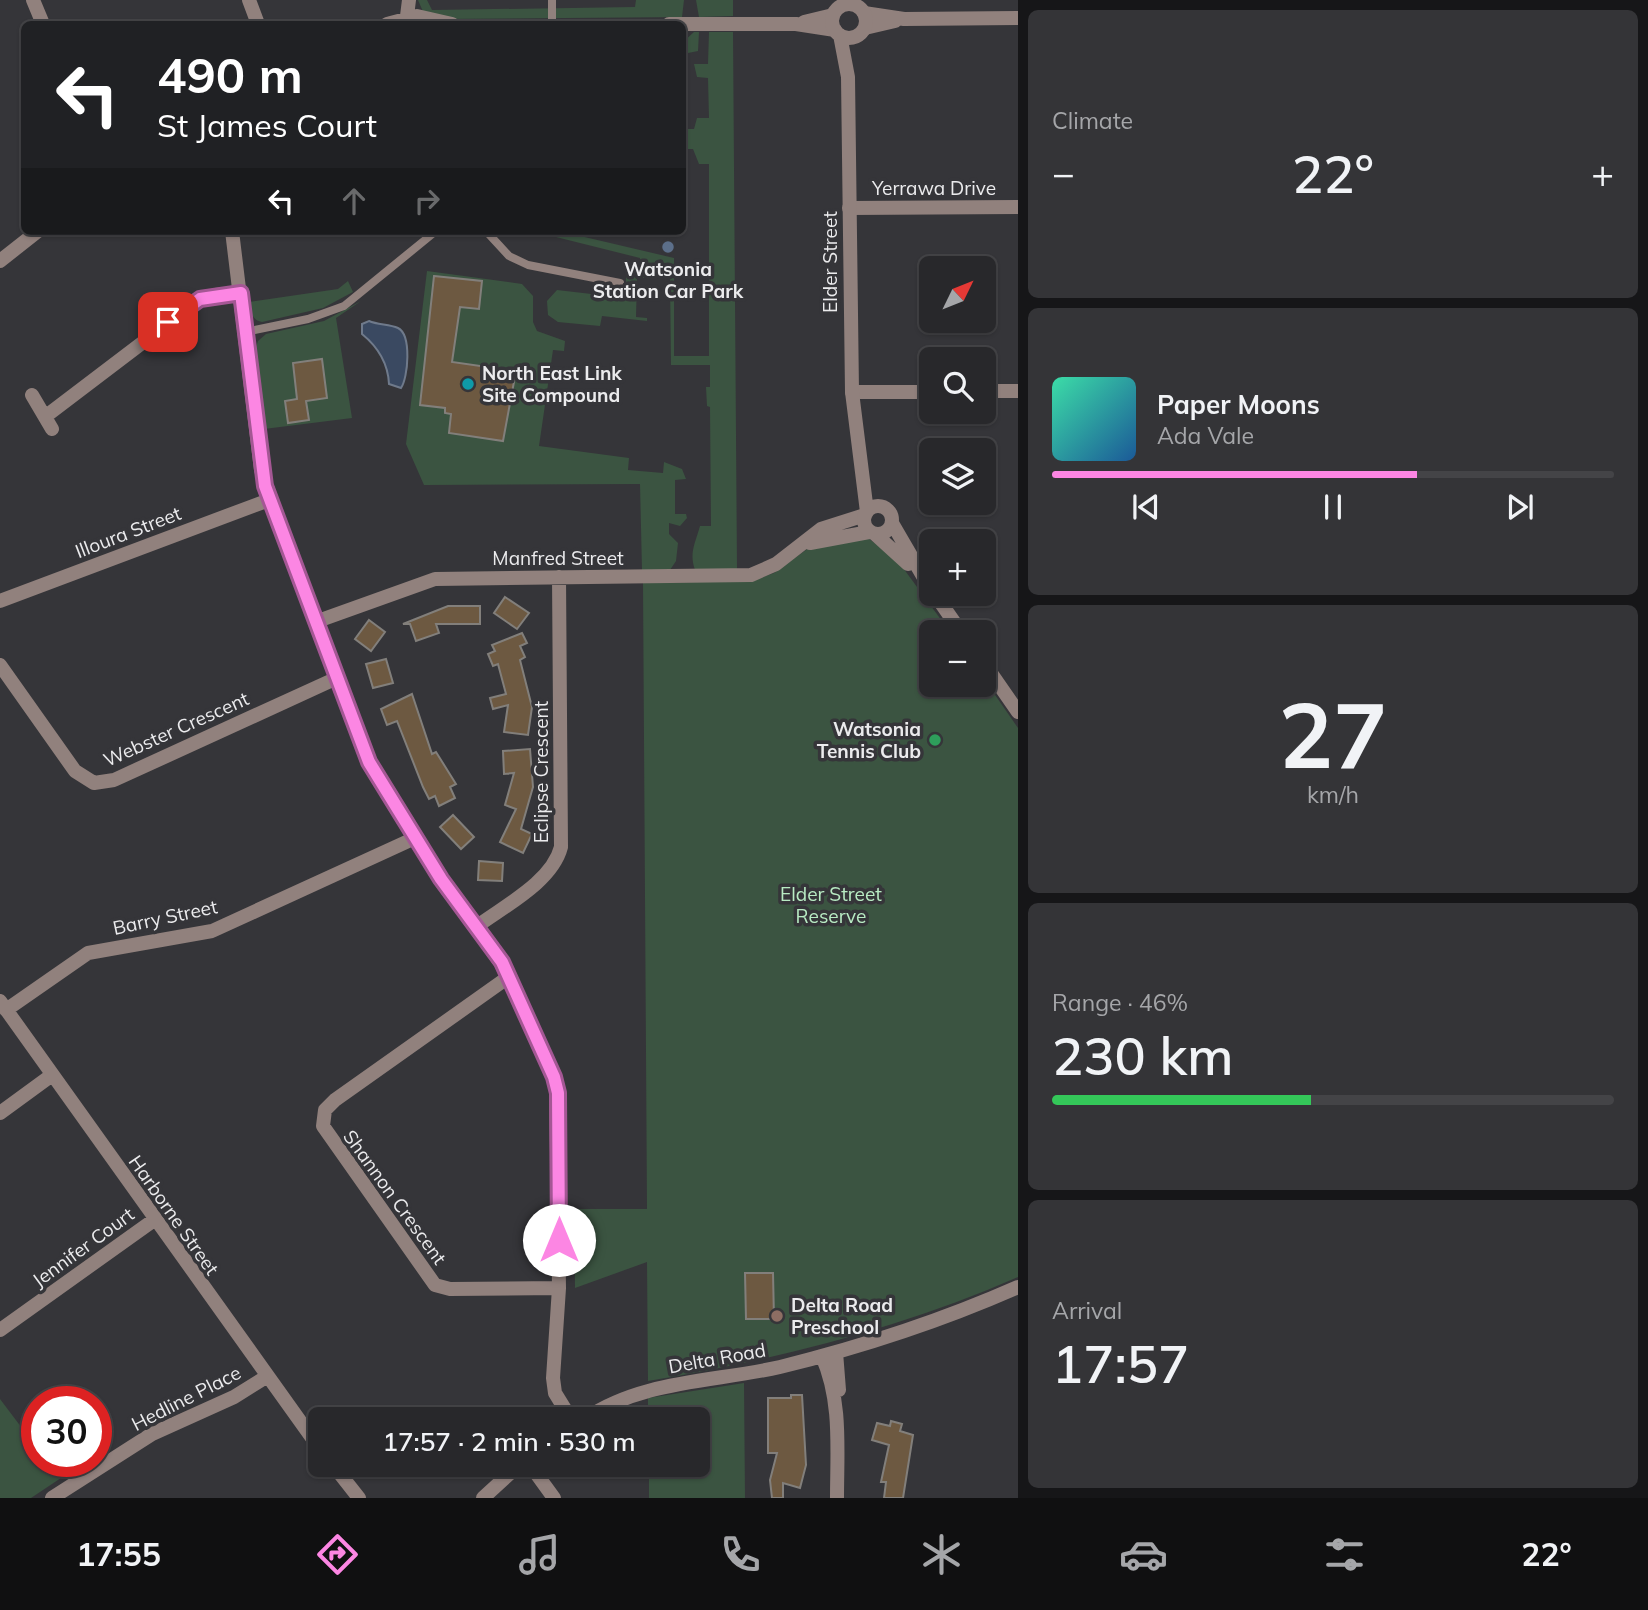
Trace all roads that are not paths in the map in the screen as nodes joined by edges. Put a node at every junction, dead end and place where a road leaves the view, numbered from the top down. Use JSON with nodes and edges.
{"nodes":[{"id":1,"x":33,"y":0,"type":"edge"},
{"id":2,"x":249,"y":0,"type":"edge"},
{"id":3,"x":411,"y":0,"type":"edge"},
{"id":4,"x":552,"y":0,"type":"edge"},
{"id":5,"x":848,"y":17,"type":"edge"},
{"id":6,"x":1018,"y":18,"type":"edge"},
{"id":7,"x":412,"y":20,"type":"edge"},
{"id":8,"x":42,"y":21,"type":"edge"},
{"id":9,"x":257,"y":21,"type":"edge"},
{"id":10,"x":552,"y":21,"type":"edge"},
{"id":11,"x":686,"y":24,"type":"edge"},
{"id":12,"x":1018,"y":206,"type":"edge"},
{"id":13,"x":849,"y":208,"type":"junction"},
{"id":14,"x":33,"y":235,"type":"edge"},
{"id":15,"x":233,"y":235,"type":"edge"},
{"id":16,"x":431,"y":235,"type":"edge"},
{"id":17,"x":490,"y":235,"type":"edge"},
{"id":18,"x":0,"y":261,"type":"edge"},
{"id":19,"x":620,"y":283,"type":"dead end"},
{"id":20,"x":241,"y":293,"type":"junction"},
{"id":21,"x":245,"y":332,"type":"junction"},
{"id":22,"x":996,"y":391,"type":"edge"},
{"id":23,"x":1018,"y":391,"type":"edge"},
{"id":24,"x":852,"y":392,"type":"junction"},
{"id":25,"x":919,"y":392,"type":"edge"},
{"id":26,"x":32,"y":395,"type":"dead end"},
{"id":27,"x":859,"y":445,"type":"junction"},
{"id":28,"x":269,"y":500,"type":"junction"},
{"id":29,"x":881,"y":506,"type":"junction"},
{"id":30,"x":866,"y":513,"type":"junction"},
{"id":31,"x":892,"y":523,"type":"junction"},
{"id":32,"x":872,"y":533,"type":"junction"},
{"id":33,"x":802,"y":545,"type":"junction"},
{"id":34,"x":919,"y":572,"type":"edge"},
{"id":35,"x":919,"y":574,"type":"edge"},
{"id":36,"x":559,"y":577,"type":"junction"},
{"id":37,"x":0,"y":601,"type":"edge"},
{"id":38,"x":315,"y":622,"type":"junction"},
{"id":39,"x":0,"y":665,"type":"edge"},
{"id":40,"x":337,"y":678,"type":"junction"},
{"id":41,"x":996,"y":680,"type":"edge"},
{"id":42,"x":1018,"y":712,"type":"edge"},
{"id":43,"x":415,"y":838,"type":"junction"},
{"id":44,"x":476,"y":927,"type":"junction"},
{"id":45,"x":510,"y":976,"type":"junction"},
{"id":46,"x":3,"y":1005,"type":"edge"},
{"id":47,"x":52,"y":1075,"type":"junction"},
{"id":48,"x":0,"y":1113,"type":"edge"},
{"id":49,"x":154,"y":1220,"type":"junction"},
{"id":50,"x":1018,"y":1287,"type":"edge"},
{"id":51,"x":559,"y":1288,"type":"junction"},
{"id":52,"x":0,"y":1330,"type":"edge"},
{"id":53,"x":829,"y":1354,"type":"junction"},
{"id":54,"x":266,"y":1377,"type":"junction"},
{"id":55,"x":564,"y":1407,"type":"edge"},
{"id":56,"x":604,"y":1407,"type":"edge"},
{"id":57,"x":308,"y":1433,"type":"edge"},
{"id":58,"x":342,"y":1477,"type":"edge"},
{"id":59,"x":506,"y":1477,"type":"edge"},
{"id":60,"x":539,"y":1477,"type":"edge"},
{"id":61,"x":52,"y":1498,"type":"edge"},
{"id":62,"x":359,"y":1498,"type":"edge"},
{"id":63,"x":483,"y":1498,"type":"edge"},
{"id":64,"x":554,"y":1498,"type":"edge"},
{"id":65,"x":837,"y":1498,"type":"edge"}],
"edges":[{"from":1,"to":8,"type":"street"},
{"from":2,"to":9,"type":"street"},
{"from":3,"to":7,"type":"street"},
{"from":4,"to":10,"type":"lane"},
{"from":5,"to":6,"type":"street"},
{"from":5,"to":11,"type":"street"},
{"from":5,"to":13,"type":"street","name":"Elder Street"},
{"from":12,"to":13,"type":"street","name":"Yerrawa Drive"},
{"from":13,"to":24,"type":"street","name":"Elder Street"},
{"from":14,"to":18,"type":"street"},
{"from":15,"to":20,"type":"street"},
{"from":16,"to":21,"type":"lane"},
{"from":17,"to":19,"type":"lane"},
{"from":20,"to":21,"type":"street"},
{"from":20,"to":26,"type":"street"},
{"from":21,"to":28,"type":"street"},
{"from":22,"to":23,"type":"street"},
{"from":24,"to":25,"type":"street"},
{"from":24,"to":27,"type":"street","name":"Elder Street"},
{"from":27,"to":29,"type":"street","name":"Elder Street"},
{"from":27,"to":30,"type":"street","name":"Elder Street"},
{"from":28,"to":37,"type":"street","name":"Illoura Street"},
{"from":28,"to":38,"type":"street"},
{"from":29,"to":30,"type":"street"},
{"from":29,"to":31,"type":"street"},
{"from":30,"to":32,"type":"street"},
{"from":30,"to":33,"type":"street","name":"Manfred Street"},
{"from":31,"to":32,"type":"street"},
{"from":31,"to":34,"type":"street"},
{"from":32,"to":33,"type":"street","name":"Manfred Street"},
{"from":32,"to":35,"type":"street"},
{"from":33,"to":36,"type":"street","name":"Manfred Street"},
{"from":36,"to":38,"type":"street","name":"Manfred Street"},
{"from":36,"to":44,"type":"street","name":"Eclipse Crescent"},
{"from":38,"to":40,"type":"street"},
{"from":39,"to":40,"type":"street","name":"Webster Crescent"},
{"from":40,"to":43,"type":"street"},
{"from":41,"to":42,"type":"street"},
{"from":43,"to":44,"type":"street"},
{"from":43,"to":46,"type":"street","name":"Barry Street"},
{"from":44,"to":45,"type":"street"},
{"from":45,"to":51,"type":"street"},
{"from":45,"to":51,"type":"street","name":"Shannon Crescent"},
{"from":46,"to":47,"type":"street","name":"Harborne Street"},
{"from":47,"to":48,"type":"street"},
{"from":47,"to":49,"type":"street","name":"Harborne Street"},
{"from":49,"to":52,"type":"street","name":"Jennifer Court"},
{"from":49,"to":54,"type":"street","name":"Harborne Street"},
{"from":50,"to":53,"type":"street","name":"Delta Road"},
{"from":51,"to":55,"type":"street"},
{"from":53,"to":56,"type":"street","name":"Delta Road"},
{"from":53,"to":65,"type":"street"},
{"from":54,"to":57,"type":"street","name":"Harborne Street"},
{"from":54,"to":61,"type":"street","name":"Hedline Place"},
{"from":58,"to":62,"type":"street"},
{"from":59,"to":63,"type":"street"},
{"from":60,"to":64,"type":"street"}]}
